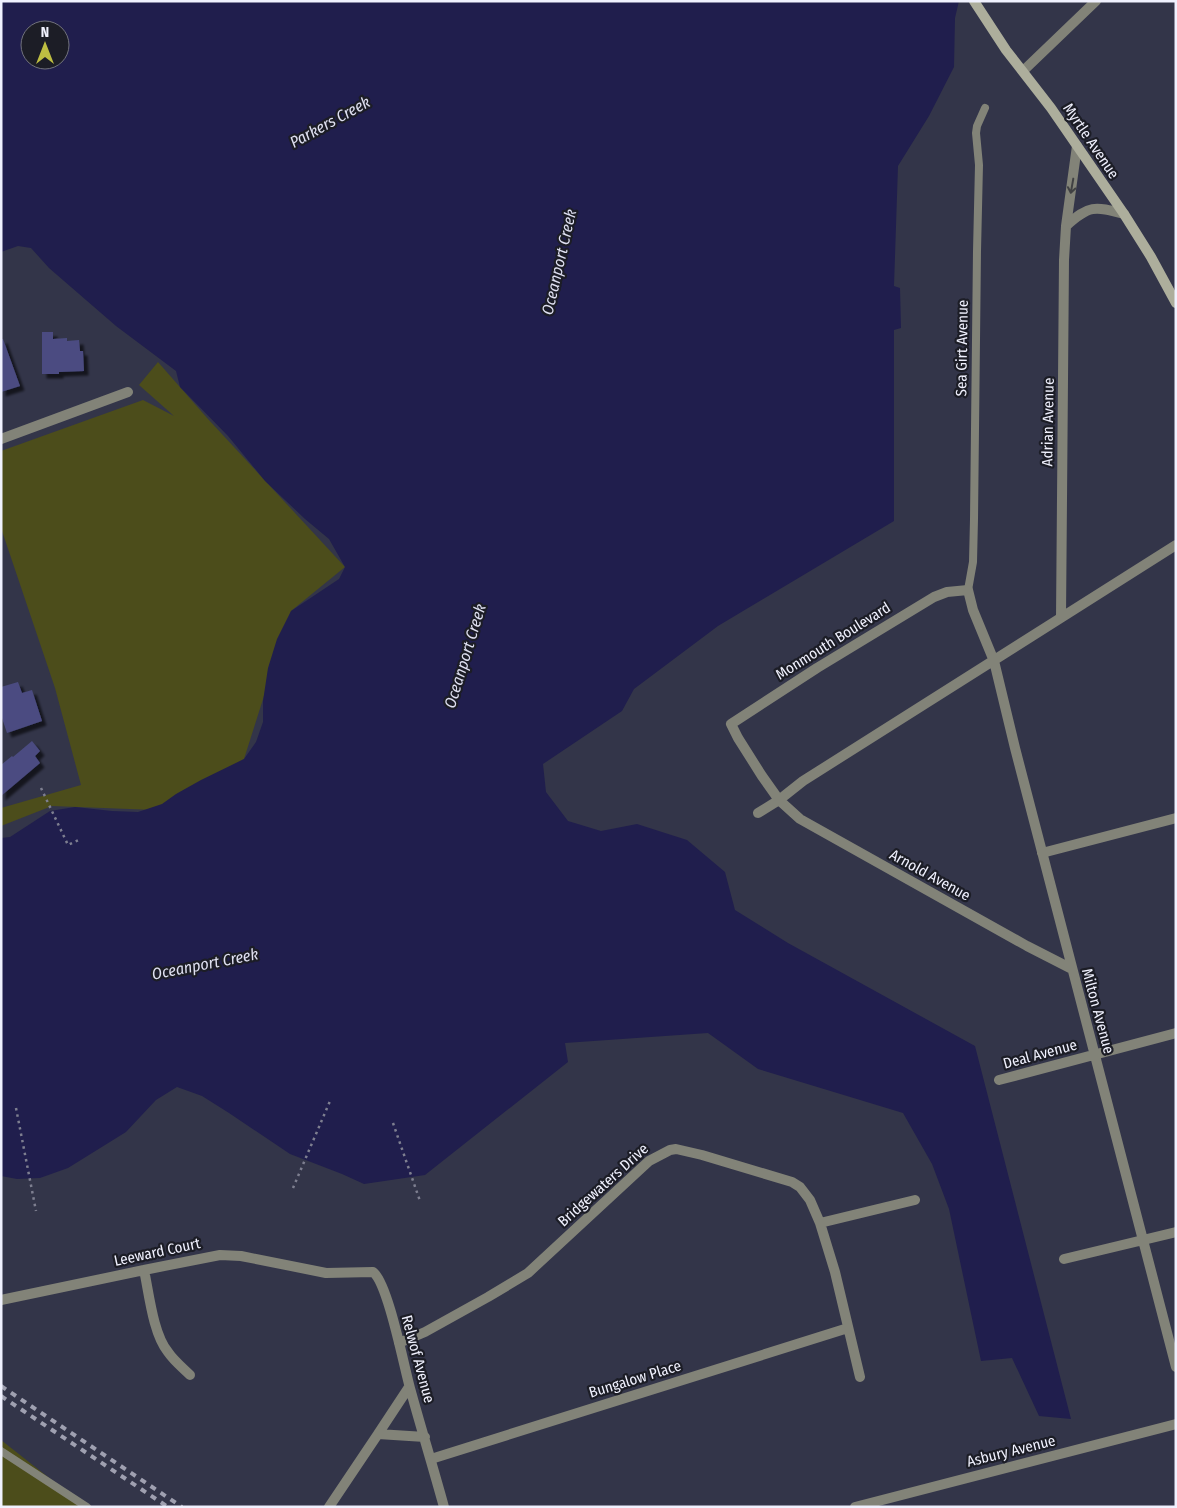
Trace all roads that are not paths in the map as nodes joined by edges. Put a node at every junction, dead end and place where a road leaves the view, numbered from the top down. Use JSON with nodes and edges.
{"nodes":[{"id":1,"x":1096,"y":1,"type":"edge"},
{"id":2,"x":975,"y":3,"type":"edge"},
{"id":3,"x":1023,"y":72,"type":"junction"},
{"id":4,"x":985,"y":108,"type":"dead end"},
{"id":5,"x":1078,"y":146,"type":"junction"},
{"id":6,"x":1124,"y":214,"type":"junction"},
{"id":7,"x":1066,"y":226,"type":"junction"},
{"id":8,"x":1176,"y":303,"type":"edge"},
{"id":9,"x":128,"y":392,"type":"dead end"},
{"id":10,"x":1,"y":439,"type":"edge"},
{"id":11,"x":1176,"y":546,"type":"edge"},
{"id":12,"x":968,"y":590,"type":"junction"},
{"id":13,"x":1061,"y":618,"type":"junction"},
{"id":14,"x":994,"y":660,"type":"junction"},
{"id":15,"x":779,"y":800,"type":"junction"},
{"id":16,"x":758,"y":813,"type":"dead end"},
{"id":17,"x":1176,"y":818,"type":"edge"},
{"id":18,"x":1042,"y":853,"type":"junction"},
{"id":19,"x":1072,"y":969,"type":"junction"},
{"id":20,"x":1176,"y":1033,"type":"edge"},
{"id":21,"x":1094,"y":1054,"type":"junction"},
{"id":22,"x":999,"y":1080,"type":"dead end"},
{"id":23,"x":915,"y":1200,"type":"dead end"},
{"id":24,"x":820,"y":1223,"type":"junction"},
{"id":25,"x":1176,"y":1232,"type":"edge"},
{"id":26,"x":1143,"y":1241,"type":"junction"},
{"id":27,"x":1064,"y":1260,"type":"dead end"},
{"id":28,"x":144,"y":1270,"type":"junction"},
{"id":29,"x":320,"y":1272,"type":"joint"},
{"id":30,"x":1,"y":1300,"type":"edge"},
{"id":31,"x":848,"y":1328,"type":"junction"},
{"id":32,"x":399,"y":1343,"type":"junction"},
{"id":33,"x":1176,"y":1367,"type":"edge"},
{"id":34,"x":190,"y":1375,"type":"dead end"},
{"id":35,"x":860,"y":1377,"type":"dead end"},
{"id":36,"x":409,"y":1387,"type":"junction"},
{"id":37,"x":1176,"y":1424,"type":"edge"},
{"id":38,"x":378,"y":1434,"type":"junction"},
{"id":39,"x":425,"y":1438,"type":"junction"},
{"id":40,"x":1,"y":1451,"type":"edge"},
{"id":41,"x":431,"y":1458,"type":"junction"},
{"id":42,"x":87,"y":1507,"type":"edge"},
{"id":43,"x":329,"y":1507,"type":"edge"},
{"id":44,"x":444,"y":1507,"type":"edge"},
{"id":45,"x":854,"y":1507,"type":"edge"}],
"edges":[{"from":1,"to":3,"type":"street"},
{"from":2,"to":3,"type":"main road","name":"Myrtle Avenue"},
{"from":3,"to":5,"type":"main road","name":"Myrtle Avenue"},
{"from":4,"to":12,"type":"lane","name":"Sea Girt Avenue"},
{"from":5,"to":6,"type":"main road","name":"Myrtle Avenue"},
{"from":5,"to":7,"type":"street","name":"Adrian Avenue","one_way":true},
{"from":6,"to":7,"type":"street"},
{"from":6,"to":8,"type":"main road","name":"Myrtle Avenue"},
{"from":7,"to":13,"type":"street","name":"Adrian Avenue"},
{"from":9,"to":10,"type":"street"},
{"from":11,"to":13,"type":"street"},
{"from":12,"to":14,"type":"street"},
{"from":12,"to":15,"type":"street","name":"Monmouth Boulevard"},
{"from":13,"to":14,"type":"street"},
{"from":14,"to":15,"type":"street"},
{"from":14,"to":18,"type":"street","name":"Milton Avenue"},
{"from":15,"to":16,"type":"street"},
{"from":15,"to":19,"type":"street","name":"Arnold Avenue"},
{"from":17,"to":18,"type":"street"},
{"from":18,"to":19,"type":"street","name":"Milton Avenue"},
{"from":19,"to":21,"type":"street","name":"Milton Avenue"},
{"from":20,"to":21,"type":"street","name":"Deal Avenue"},
{"from":21,"to":22,"type":"street","name":"Deal Avenue"},
{"from":21,"to":26,"type":"street","name":"Milton Avenue"},
{"from":23,"to":24,"type":"street"},
{"from":24,"to":31,"type":"street","name":"Bridgewaters Drive"},
{"from":24,"to":32,"type":"street","name":"Bridgewaters Drive"},
{"from":25,"to":26,"type":"street"},
{"from":26,"to":27,"type":"street"},
{"from":26,"to":33,"type":"street","name":"Milton Avenue"},
{"from":28,"to":29,"type":"street","name":"Leeward Court"},
{"from":28,"to":30,"type":"street","name":"Leeward Court"},
{"from":28,"to":34,"type":"street"},
{"from":29,"to":32,"type":"street","name":"Relwof Avenue"},
{"from":31,"to":35,"type":"street","name":"Bridgewaters Drive"},
{"from":31,"to":41,"type":"street","name":"Bungalow Place"},
{"from":32,"to":36,"type":"street","name":"Relwof Avenue"},
{"from":36,"to":38,"type":"street"},
{"from":36,"to":39,"type":"street","name":"Relwof Avenue"},
{"from":37,"to":45,"type":"street","name":"Asbury Avenue"},
{"from":38,"to":39,"type":"street"},
{"from":38,"to":43,"type":"street"},
{"from":39,"to":41,"type":"street","name":"Relwof Avenue"},
{"from":40,"to":42,"type":"lane"},
{"from":41,"to":44,"type":"street","name":"Relwof Avenue"}]}
